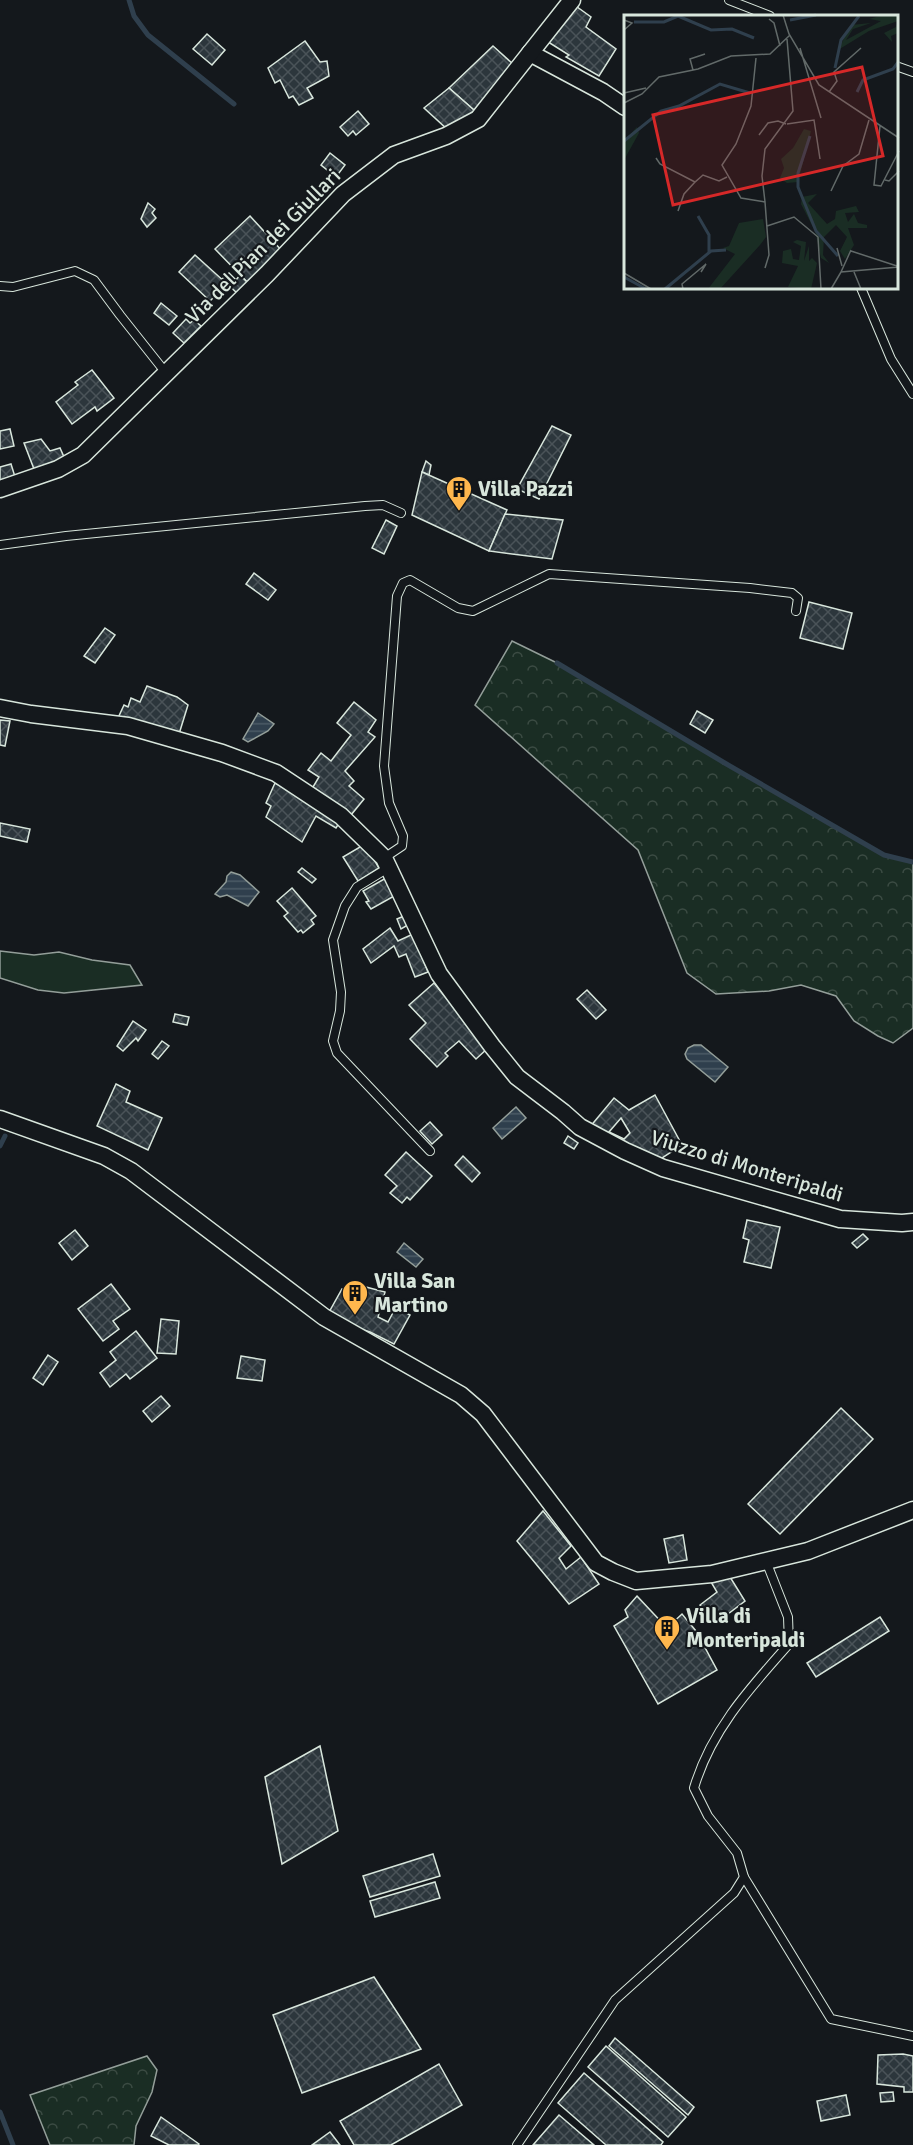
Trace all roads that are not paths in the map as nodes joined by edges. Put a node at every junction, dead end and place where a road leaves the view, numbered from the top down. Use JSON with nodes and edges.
{"nodes":[{"id":1,"x":572,"y":0,"type":"edge"},
{"id":2,"x":729,"y":0,"type":"edge"},
{"id":3,"x":767,"y":15,"type":"edge"},
{"id":4,"x":530,"y":53,"type":"junction"},
{"id":5,"x":898,"y":66,"type":"edge"},
{"id":6,"x":913,"y":72,"type":"edge"},
{"id":7,"x":624,"y":106,"type":"edge"},
{"id":8,"x":0,"y":286,"type":"edge"},
{"id":9,"x":862,"y":290,"type":"edge"},
{"id":10,"x":166,"y":373,"type":"junction"},
{"id":11,"x":913,"y":394,"type":"edge"},
{"id":12,"x":0,"y":489,"type":"edge"},
{"id":13,"x":401,"y":513,"type":"dead end"},
{"id":14,"x":0,"y":545,"type":"edge"},
{"id":15,"x":796,"y":611,"type":"dead end"},
{"id":16,"x":0,"y":708,"type":"edge"},
{"id":17,"x":386,"y":863,"type":"junction"},
{"id":18,"x":0,"y":1119,"type":"edge"},
{"id":19,"x":430,"y":1151,"type":"dead end"},
{"id":20,"x":913,"y":1222,"type":"edge"},
{"id":21,"x":913,"y":1510,"type":"edge"},
{"id":22,"x":766,"y":1561,"type":"junction"},
{"id":23,"x":744,"y":1877,"type":"junction"},
{"id":24,"x":913,"y":2036,"type":"edge"},
{"id":25,"x":518,"y":2145,"type":"edge"}],
"edges":[{"from":1,"to":4,"type":"street","name":"Via del Pian dei Giullari"},
{"from":2,"to":3,"type":"lane"},
{"from":4,"to":7,"type":"street"},
{"from":4,"to":10,"type":"street","name":"Via del Pian dei Giullari"},
{"from":5,"to":6,"type":"lane"},
{"from":8,"to":10,"type":"lane"},
{"from":9,"to":11,"type":"lane"},
{"from":10,"to":12,"type":"street","name":"Via del Pian dei Giullari"},
{"from":13,"to":14,"type":"lane"},
{"from":15,"to":17,"type":"lane"},
{"from":16,"to":17,"type":"street","name":"Viuzzo di Monteripaldi"},
{"from":17,"to":19,"type":"lane"},
{"from":17,"to":20,"type":"street","name":"Viuzzo di Monteripaldi"},
{"from":18,"to":22,"type":"street"},
{"from":21,"to":22,"type":"street"},
{"from":22,"to":23,"type":"lane"},
{"from":23,"to":24,"type":"lane"},
{"from":23,"to":25,"type":"lane"}]}
